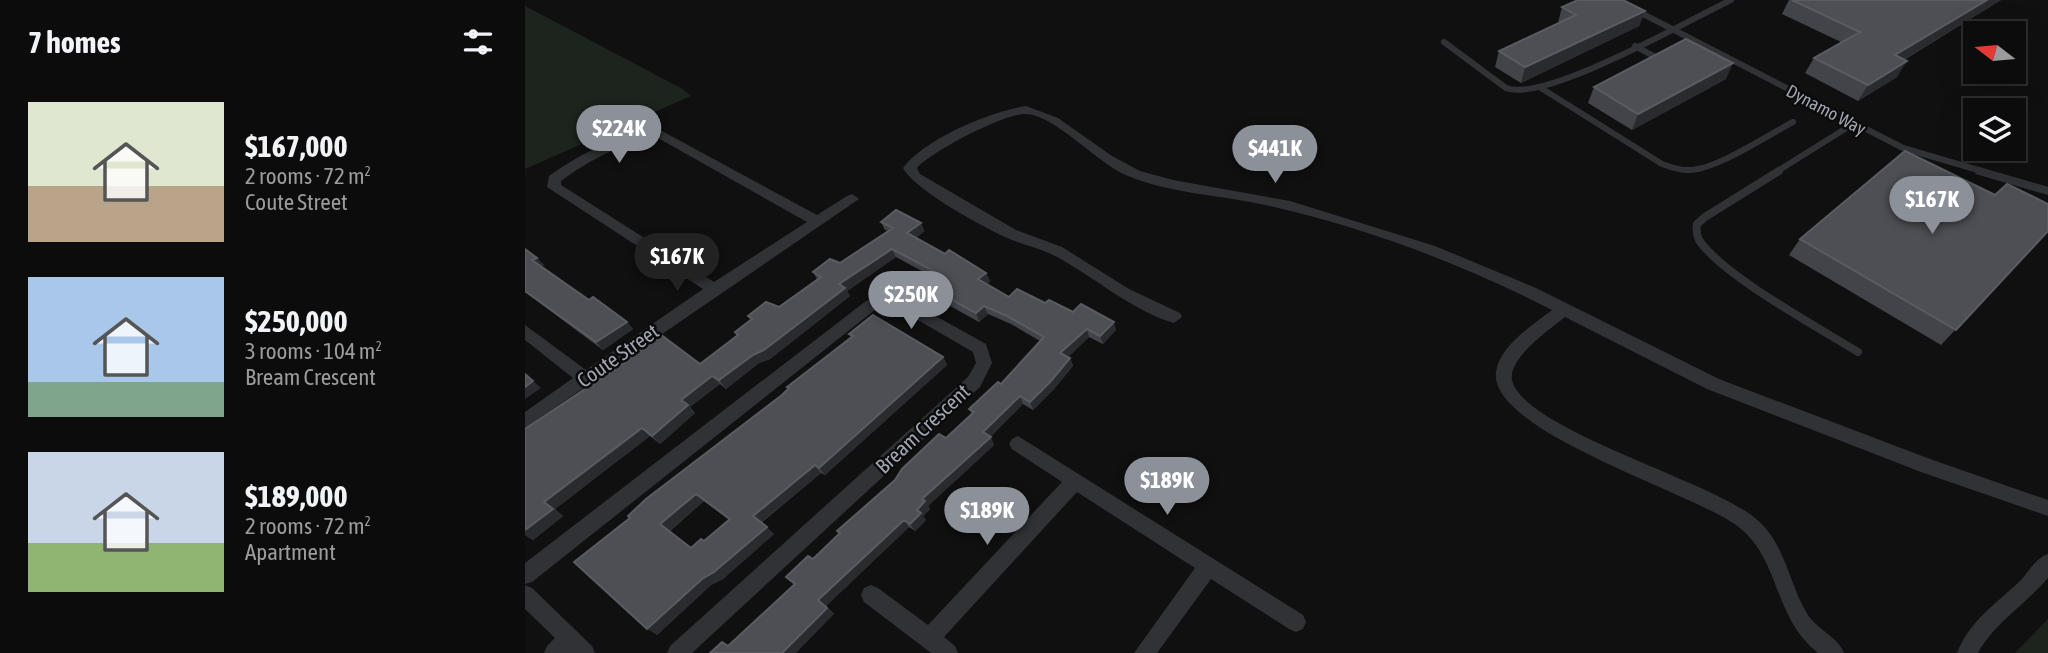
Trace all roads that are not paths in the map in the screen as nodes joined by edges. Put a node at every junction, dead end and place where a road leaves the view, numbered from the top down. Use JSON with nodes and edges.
{"nodes":[{"id":1,"x":1616,"y":0,"type":"edge"},
{"id":2,"x":1731,"y":0,"type":"edge"},
{"id":3,"x":1674,"y":29,"type":"junction"},
{"id":4,"x":1444,"y":42,"type":"dead end"},
{"id":5,"x":1635,"y":46,"type":"junction"},
{"id":6,"x":1667,"y":54,"type":"edge"},
{"id":7,"x":1659,"y":59,"type":"junction"},
{"id":8,"x":1648,"y":65,"type":"edge"},
{"id":9,"x":1541,"y":88,"type":"junction"},
{"id":10,"x":1793,"y":122,"type":"dead end"},
{"id":11,"x":1853,"y":124,"type":"junction"},
{"id":12,"x":2048,"y":191,"type":"edge"},
{"id":13,"x":852,"y":199,"type":"dead end"},
{"id":14,"x":816,"y":221,"type":"junction"},
{"id":15,"x":714,"y":289,"type":"junction"},
{"id":16,"x":1563,"y":309,"type":"junction"},
{"id":17,"x":1174,"y":317,"type":"dead end"},
{"id":18,"x":525,"y":331,"type":"edge"},
{"id":19,"x":1858,"y":352,"type":"dead end"},
{"id":20,"x":586,"y":379,"type":"junction"},
{"id":21,"x":525,"y":421,"type":"edge"},
{"id":22,"x":1018,"y":444,"type":"dead end"},
{"id":23,"x":1075,"y":481,"type":"junction"},
{"id":24,"x":2048,"y":508,"type":"edge"},
{"id":25,"x":2048,"y":563,"type":"edge"},
{"id":26,"x":1207,"y":568,"type":"junction"},
{"id":27,"x":525,"y":575,"type":"edge"},
{"id":28,"x":525,"y":595,"type":"edge"},
{"id":29,"x":871,"y":595,"type":"dead end"},
{"id":30,"x":1296,"y":622,"type":"dead end"},
{"id":31,"x":929,"y":639,"type":"junction"},
{"id":32,"x":578,"y":646,"type":"edge"},
{"id":33,"x":554,"y":653,"type":"edge"},
{"id":34,"x":677,"y":653,"type":"edge"},
{"id":35,"x":948,"y":653,"type":"edge"},
{"id":36,"x":1144,"y":653,"type":"edge"},
{"id":37,"x":1834,"y":653,"type":"edge"},
{"id":38,"x":1967,"y":653,"type":"edge"}],
"edges":[{"from":1,"to":3,"type":"lane","name":"Dynamo Way"},
{"from":2,"to":3,"type":"lane"},
{"from":3,"to":5,"type":"lane"},
{"from":3,"to":11,"type":"lane","name":"Dynamo Way"},
{"from":4,"to":9,"type":"lane"},
{"from":5,"to":7,"type":"lane"},
{"from":5,"to":9,"type":"lane"},
{"from":6,"to":7,"type":"lane"},
{"from":7,"to":8,"type":"lane"},
{"from":9,"to":10,"type":"lane"},
{"from":11,"to":12,"type":"lane","name":"Dynamo Way"},
{"from":11,"to":19,"type":"lane"},
{"from":13,"to":14,"type":"street","name":"Coute Street"},
{"from":14,"to":15,"type":"street","name":"Coute Street"},
{"from":14,"to":15,"type":"street"},
{"from":15,"to":20,"type":"street","name":"Coute Street"},
{"from":16,"to":17,"type":"street"},
{"from":16,"to":24,"type":"street"},
{"from":16,"to":37,"type":"street"},
{"from":18,"to":20,"type":"street"},
{"from":20,"to":21,"type":"street","name":"Coute Street"},
{"from":22,"to":23,"type":"street"},
{"from":23,"to":26,"type":"street"},
{"from":23,"to":31,"type":"street"},
{"from":25,"to":38,"type":"street"},
{"from":26,"to":30,"type":"street"},
{"from":26,"to":36,"type":"street"},
{"from":27,"to":34,"type":"street","name":"Bream Crescent"},
{"from":28,"to":32,"type":"street"},
{"from":29,"to":31,"type":"street"},
{"from":31,"to":35,"type":"street"},
{"from":32,"to":33,"type":"street"}]}
